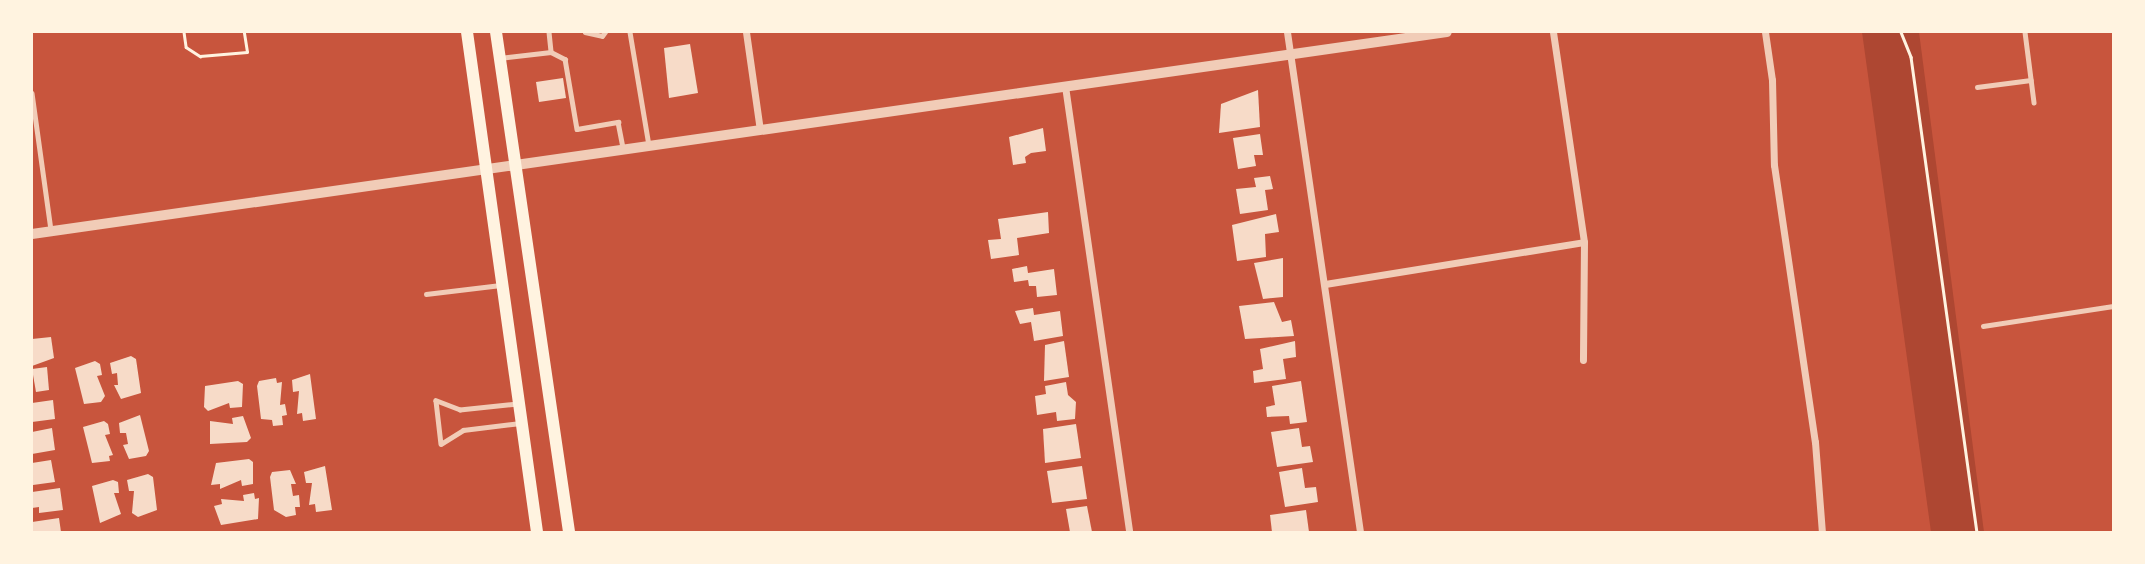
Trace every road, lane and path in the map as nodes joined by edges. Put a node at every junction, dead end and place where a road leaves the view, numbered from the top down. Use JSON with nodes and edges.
{"nodes":[{"id":1,"x":184,"y":32,"type":"edge"},
{"id":2,"x":244,"y":32,"type":"edge"},
{"id":3,"x":467,"y":32,"type":"edge"},
{"id":4,"x":496,"y":32,"type":"edge"},
{"id":5,"x":549,"y":32,"type":"edge"},
{"id":6,"x":585,"y":32,"type":"edge"},
{"id":7,"x":605,"y":32,"type":"edge"},
{"id":8,"x":630,"y":32,"type":"edge"},
{"id":9,"x":746,"y":32,"type":"edge"},
{"id":10,"x":1287,"y":32,"type":"edge"},
{"id":11,"x":1447,"y":32,"type":"edge"},
{"id":12,"x":1553,"y":32,"type":"edge"},
{"id":13,"x":1765,"y":32,"type":"edge"},
{"id":14,"x":1901,"y":32,"type":"edge"},
{"id":15,"x":2025,"y":32,"type":"edge"},
{"id":16,"x":551,"y":52,"type":"junction"},
{"id":17,"x":1290,"y":54,"type":"junction"},
{"id":18,"x":499,"y":58,"type":"junction"},
{"id":19,"x":2031,"y":80,"type":"junction"},
{"id":20,"x":1065,"y":86,"type":"junction"},
{"id":21,"x":1977,"y":87,"type":"dead end"},
{"id":22,"x":32,"y":93,"type":"edge"},
{"id":23,"x":2034,"y":102,"type":"dead end"},
{"id":24,"x":760,"y":130,"type":"junction"},
{"id":25,"x":649,"y":145,"type":"junction"},
{"id":26,"x":623,"y":149,"type":"junction"},
{"id":27,"x":515,"y":165,"type":"junction"},
{"id":28,"x":486,"y":169,"type":"junction"},
{"id":29,"x":51,"y":231,"type":"junction"},
{"id":30,"x":32,"y":234,"type":"edge"},
{"id":31,"x":1584,"y":243,"type":"junction"},
{"id":32,"x":1325,"y":284,"type":"junction"},
{"id":33,"x":502,"y":285,"type":"junction"},
{"id":34,"x":426,"y":295,"type":"dead end"},
{"id":35,"x":2113,"y":306,"type":"edge"},
{"id":36,"x":1983,"y":326,"type":"dead end"},
{"id":37,"x":1583,"y":360,"type":"dead end"},
{"id":38,"x":519,"y":404,"type":"junction"},
{"id":39,"x":522,"y":422,"type":"junction"},
{"id":40,"x":537,"y":533,"type":"edge"},
{"id":41,"x":569,"y":533,"type":"edge"},
{"id":42,"x":1129,"y":533,"type":"edge"},
{"id":43,"x":1360,"y":533,"type":"edge"},
{"id":44,"x":1822,"y":533,"type":"edge"},
{"id":45,"x":1977,"y":533,"type":"edge"}],
"edges":[{"from":1,"to":2,"type":"path"},
{"from":3,"to":28,"type":"main road"},
{"from":4,"to":18,"type":"main road"},
{"from":5,"to":16,"type":"lane"},
{"from":6,"to":7,"type":"lane"},
{"from":8,"to":25,"type":"lane"},
{"from":9,"to":24,"type":"street"},
{"from":10,"to":17,"type":"street"},
{"from":11,"to":17,"type":"street"},
{"from":12,"to":31,"type":"street"},
{"from":13,"to":44,"type":"street"},
{"from":14,"to":45,"type":"path"},
{"from":15,"to":19,"type":"lane"},
{"from":16,"to":18,"type":"lane"},
{"from":16,"to":26,"type":"lane"},
{"from":17,"to":20,"type":"street"},
{"from":17,"to":32,"type":"street"},
{"from":18,"to":27,"type":"main road"},
{"from":19,"to":21,"type":"lane"},
{"from":19,"to":23,"type":"lane"},
{"from":20,"to":24,"type":"street"},
{"from":20,"to":42,"type":"street"},
{"from":22,"to":29,"type":"lane"},
{"from":24,"to":25,"type":"street"},
{"from":25,"to":26,"type":"street"},
{"from":26,"to":27,"type":"street"},
{"from":27,"to":28,"type":"street"},
{"from":27,"to":41,"type":"main road"},
{"from":28,"to":29,"type":"street"},
{"from":28,"to":33,"type":"main road"},
{"from":29,"to":30,"type":"street"},
{"from":31,"to":32,"type":"street"},
{"from":31,"to":37,"type":"street"},
{"from":32,"to":43,"type":"street"},
{"from":33,"to":34,"type":"lane"},
{"from":33,"to":38,"type":"main road"},
{"from":35,"to":36,"type":"lane"},
{"from":38,"to":39,"type":"main road"},
{"from":38,"to":39,"type":"lane"},
{"from":39,"to":40,"type":"main road"}]}
